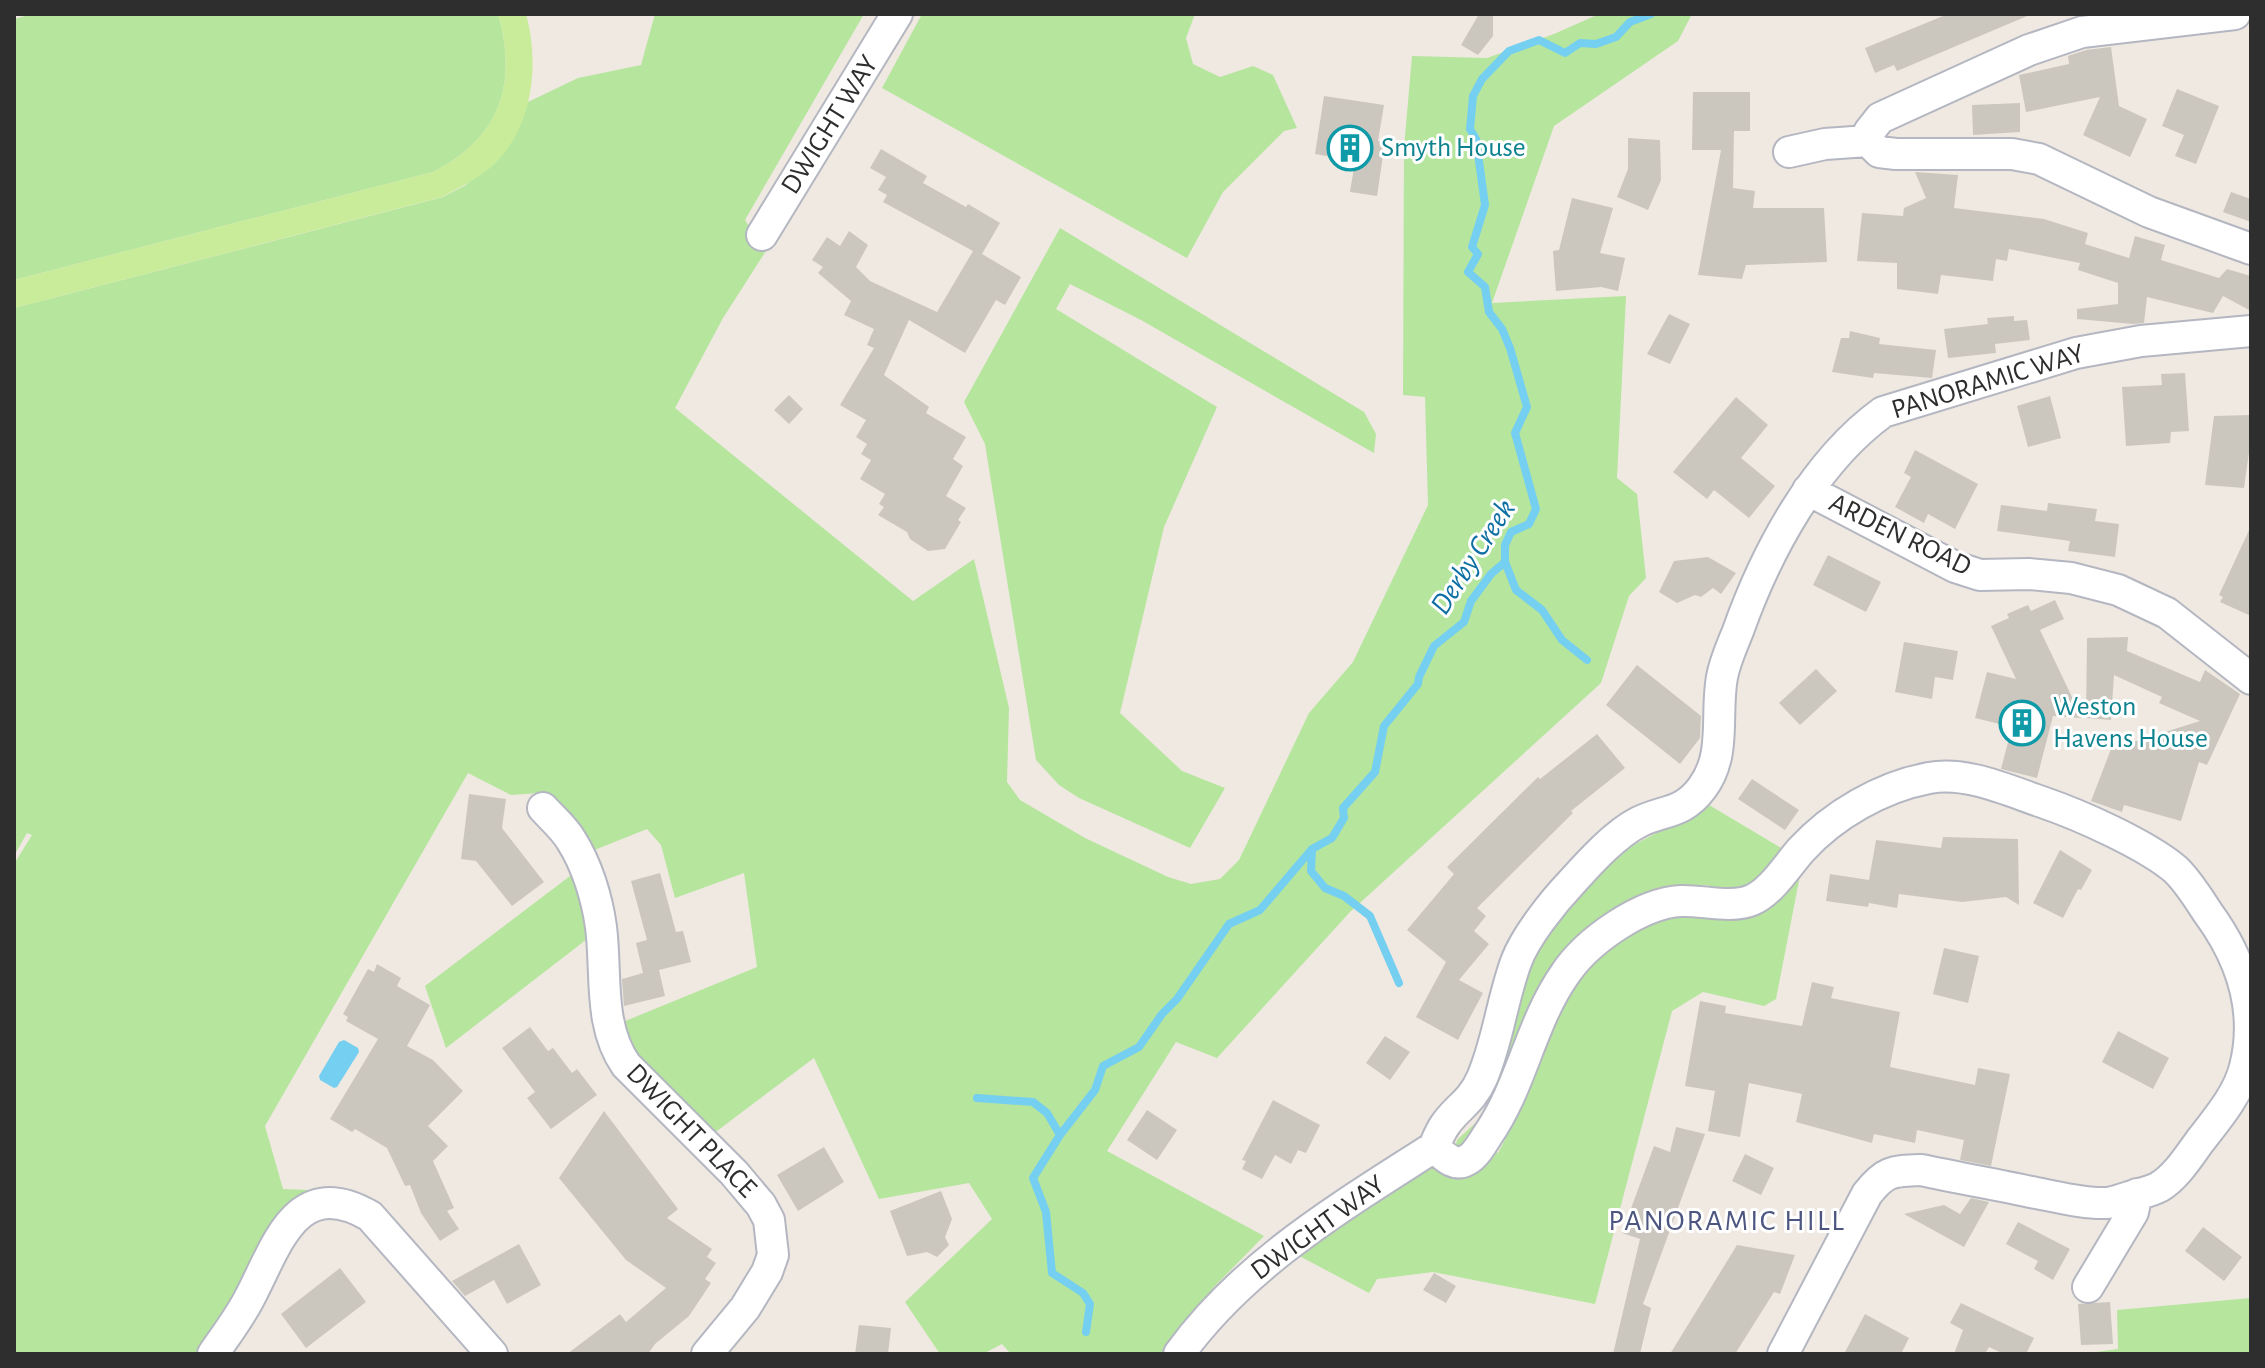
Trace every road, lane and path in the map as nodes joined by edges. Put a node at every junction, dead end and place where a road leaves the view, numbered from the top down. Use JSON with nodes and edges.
{"nodes":[{"id":1,"x":897,"y":14,"type":"edge"},
{"id":2,"x":2235,"y":14,"type":"edge"},
{"id":3,"x":1868,"y":141,"type":"junction"},
{"id":4,"x":1789,"y":152,"type":"dead end"},
{"id":5,"x":762,"y":235,"type":"dead end"},
{"id":6,"x":2251,"y":249,"type":"edge"},
{"id":7,"x":2251,"y":331,"type":"edge"},
{"id":8,"x":1808,"y":490,"type":"junction"},
{"id":9,"x":2251,"y":679,"type":"edge"},
{"id":10,"x":543,"y":808,"type":"dead end"},
{"id":11,"x":1434,"y":1147,"type":"junction"},
{"id":12,"x":2137,"y":1194,"type":"junction"},
{"id":13,"x":2088,"y":1287,"type":"dead end"},
{"id":14,"x":213,"y":1354,"type":"edge"},
{"id":15,"x":492,"y":1354,"type":"edge"},
{"id":16,"x":707,"y":1354,"type":"edge"},
{"id":17,"x":1179,"y":1354,"type":"edge"},
{"id":18,"x":1783,"y":1354,"type":"edge"}],
"edges":[{"from":1,"to":5,"type":"street","name":"DWIGHT WAY"},
{"from":2,"to":3,"type":"street"},
{"from":3,"to":4,"type":"street"},
{"from":3,"to":6,"type":"street"},
{"from":7,"to":8,"type":"street","name":"PANORAMIC WAY"},
{"from":8,"to":9,"type":"street","name":"ARDEN ROAD"},
{"from":8,"to":11,"type":"street","name":"PANORAMIC WAY"},
{"from":10,"to":16,"type":"street","name":"DWIGHT PLACE"},
{"from":11,"to":12,"type":"street"},
{"from":11,"to":17,"type":"street","name":"DWIGHT WAY"},
{"from":12,"to":13,"type":"street"},
{"from":12,"to":18,"type":"street"},
{"from":14,"to":15,"type":"street"}]}
